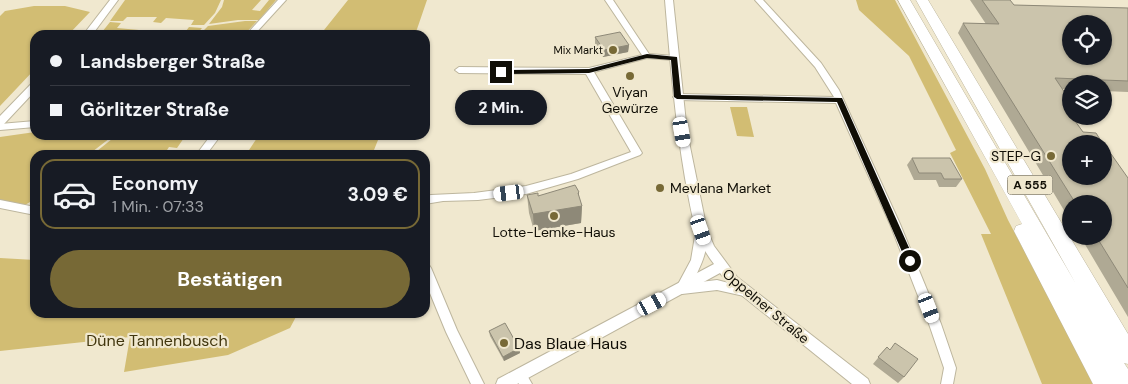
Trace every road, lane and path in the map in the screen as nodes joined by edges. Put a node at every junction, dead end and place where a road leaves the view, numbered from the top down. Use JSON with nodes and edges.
{"nodes":[{"id":1,"x":114,"y":0,"type":"edge"},
{"id":2,"x":282,"y":0,"type":"edge"},
{"id":3,"x":609,"y":0,"type":"edge"},
{"id":4,"x":669,"y":0,"type":"edge"},
{"id":5,"x":759,"y":0,"type":"edge"},
{"id":6,"x":904,"y":0,"type":"edge"},
{"id":7,"x":922,"y":0,"type":"edge"},
{"id":8,"x":91,"y":30,"type":"edge"},
{"id":9,"x":255,"y":30,"type":"edge"},
{"id":10,"x":930,"y":46,"type":"junction"},
{"id":11,"x":647,"y":56,"type":"junction"},
{"id":12,"x":674,"y":58,"type":"junction"},
{"id":13,"x":459,"y":70,"type":"dead end"},
{"id":14,"x":589,"y":71,"type":"junction"},
{"id":15,"x":30,"y":91,"type":"edge"},
{"id":16,"x":677,"y":97,"type":"junction"},
{"id":17,"x":839,"y":100,"type":"junction"},
{"id":18,"x":0,"y":122,"type":"edge"},
{"id":19,"x":30,"y":124,"type":"edge"},
{"id":20,"x":0,"y":127,"type":"edge"},
{"id":21,"x":430,"y":199,"type":"edge"},
{"id":22,"x":0,"y":204,"type":"edge"},
{"id":23,"x":30,"y":210,"type":"edge"},
{"id":24,"x":701,"y":230,"type":"junction"},
{"id":25,"x":720,"y":267,"type":"junction"},
{"id":26,"x":430,"y":280,"type":"edge"},
{"id":27,"x":682,"y":289,"type":"junction"},
{"id":28,"x":744,"y":291,"type":"junction"},
{"id":29,"x":1081,"y":310,"type":"junction"},
{"id":30,"x":1128,"y":354,"type":"edge"},
{"id":31,"x":523,"y":379,"type":"edge"},
{"id":32,"x":478,"y":384,"type":"edge"},
{"id":33,"x":503,"y":384,"type":"edge"},
{"id":34,"x":863,"y":384,"type":"edge"},
{"id":35,"x":947,"y":384,"type":"edge"},
{"id":36,"x":1105,"y":384,"type":"edge"},
{"id":37,"x":1118,"y":384,"type":"edge"},
{"id":38,"x":1125,"y":384,"type":"edge"}],
"edges":[{"from":1,"to":8,"type":"street"},
{"from":2,"to":9,"type":"street"},
{"from":3,"to":11,"type":"street"},
{"from":4,"to":12,"type":"street","name":"Oppelner Straße"},
{"from":5,"to":17,"type":"street"},
{"from":6,"to":10,"type":"highway","number":"A 555"},
{"from":7,"to":30,"type":"highway","number":"A 555"},
{"from":10,"to":29,"type":"highway","number":"A 555"},
{"from":10,"to":36,"type":"highway"},
{"from":11,"to":12,"type":"street"},
{"from":11,"to":14,"type":"street"},
{"from":12,"to":16,"type":"street","name":"Oppelner Straße"},
{"from":13,"to":14,"type":"street"},
{"from":14,"to":21,"type":"street"},
{"from":15,"to":18,"type":"street"},
{"from":16,"to":17,"type":"street"},
{"from":16,"to":24,"type":"street","name":"Oppelner Straße"},
{"from":17,"to":35,"type":"street"},
{"from":19,"to":20,"type":"street"},
{"from":22,"to":23,"type":"street"},
{"from":24,"to":25,"type":"street","name":"Oppelner Straße"},
{"from":24,"to":27,"type":"street"},
{"from":25,"to":27,"type":"street"},
{"from":25,"to":28,"type":"street","name":"Oppelner Straße"},
{"from":26,"to":32,"type":"street"},
{"from":27,"to":28,"type":"street"},
{"from":27,"to":31,"type":"street"},
{"from":28,"to":34,"type":"street","name":"Oppelner Straße"},
{"from":29,"to":37,"type":"highway"},
{"from":29,"to":38,"type":"highway","number":"A 555"},
{"from":31,"to":33,"type":"street"}]}
